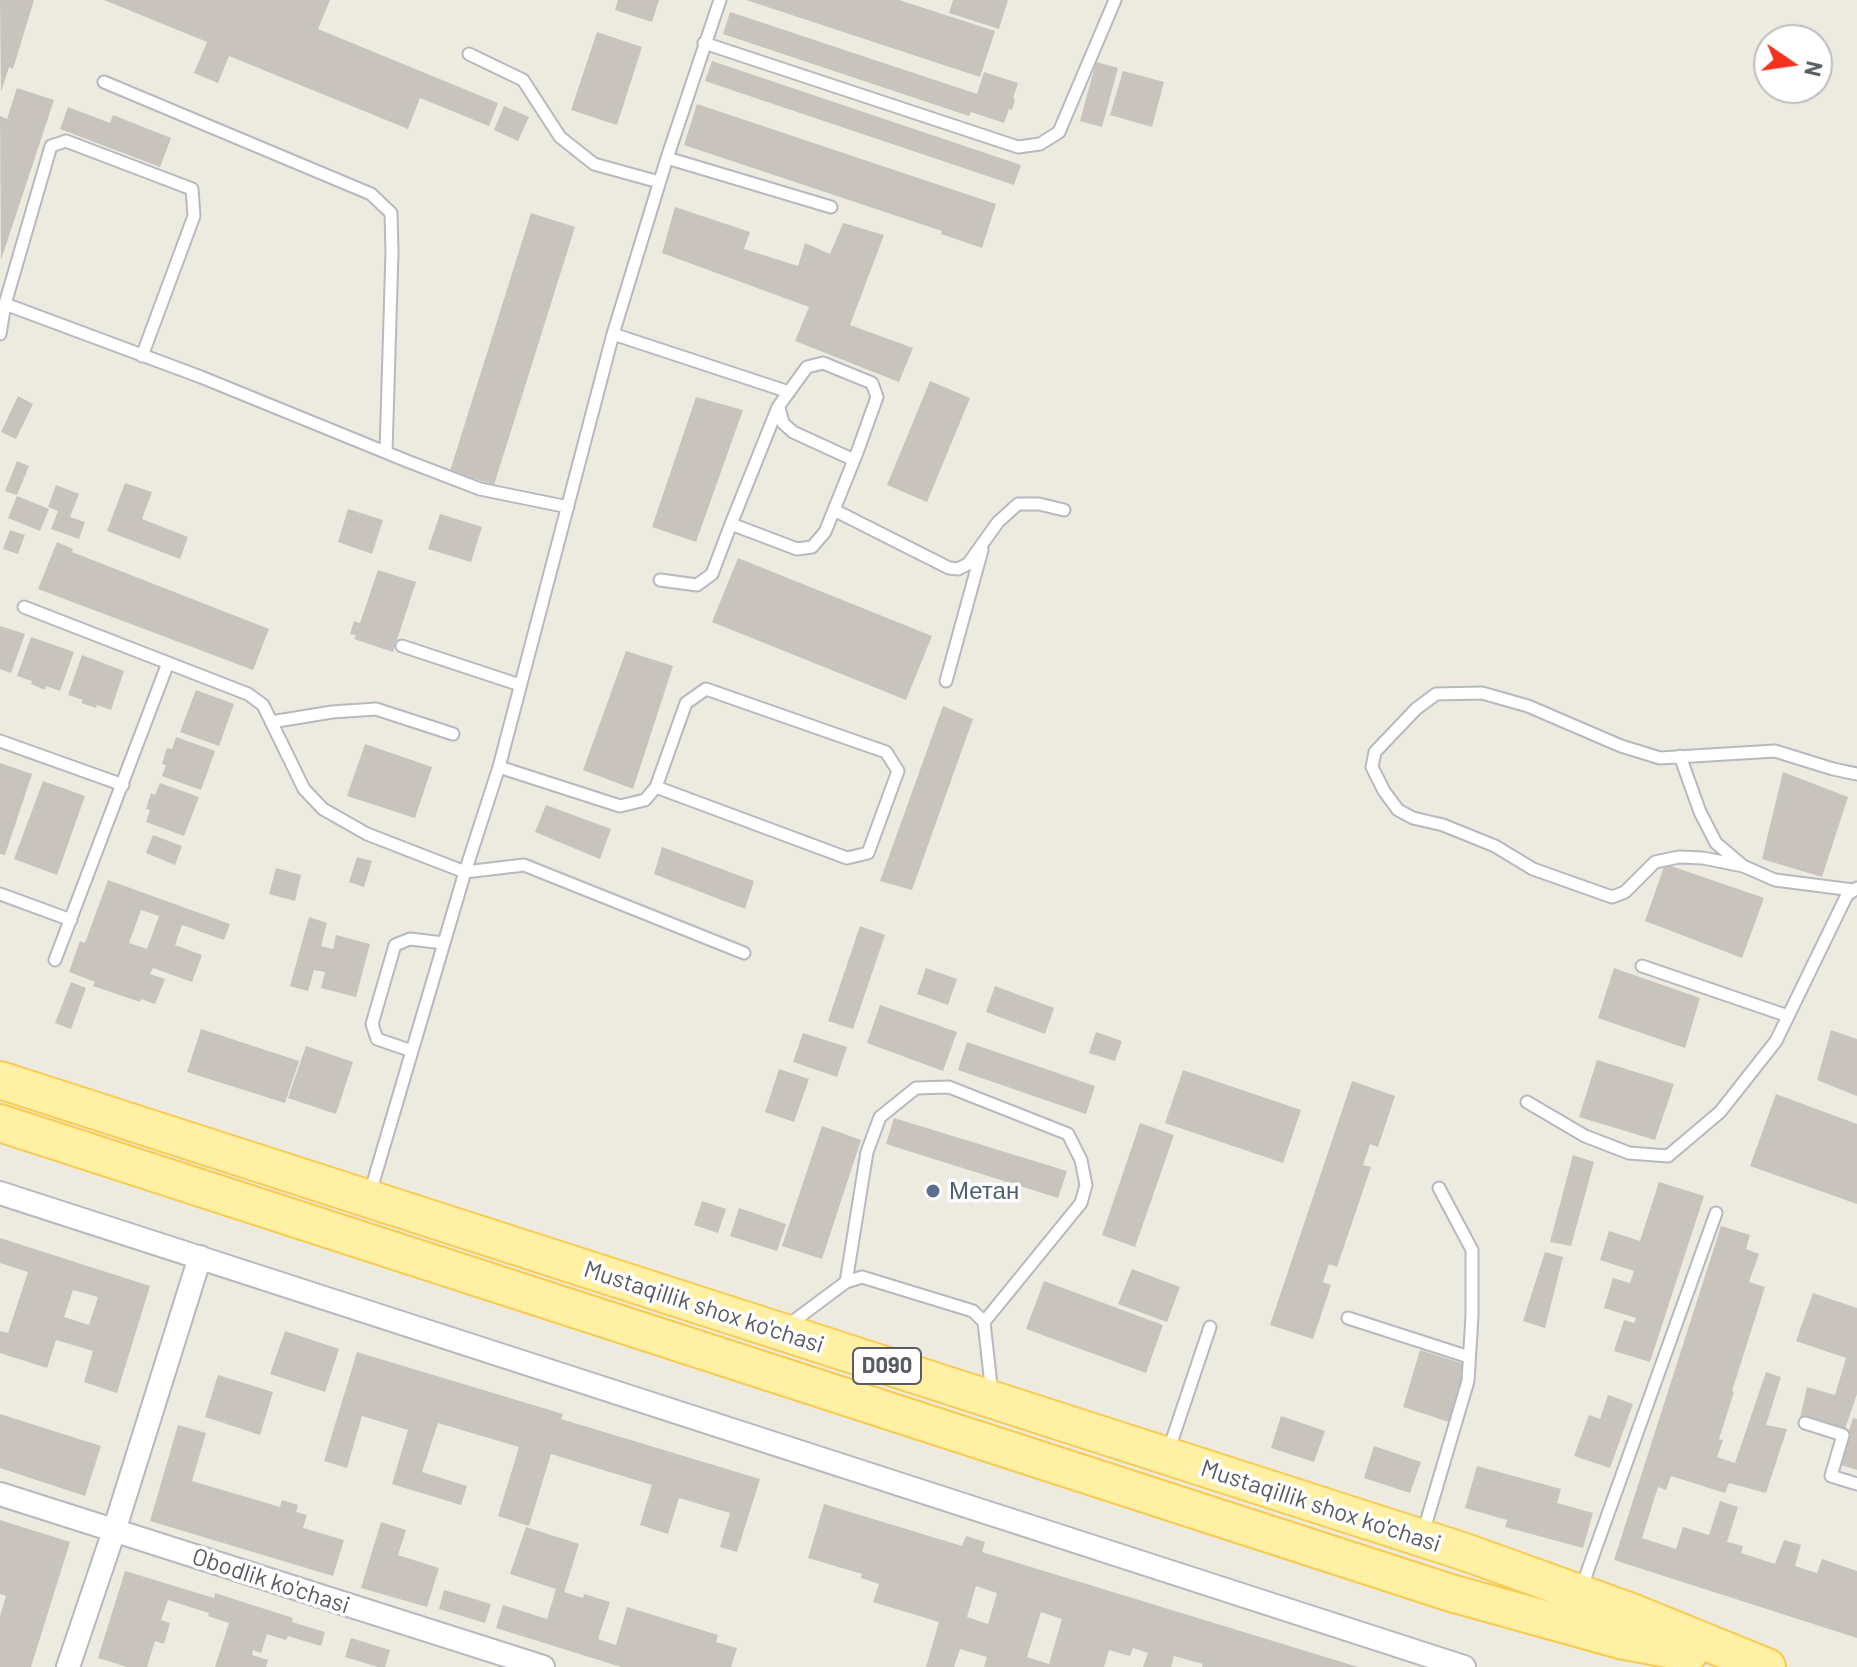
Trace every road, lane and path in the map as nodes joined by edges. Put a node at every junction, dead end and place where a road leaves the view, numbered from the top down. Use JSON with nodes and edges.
{"nodes":[{"id":1,"x":720,"y":0,"type":"edge"},
{"id":2,"x":1115,"y":0,"type":"edge"},
{"id":3,"x":704,"y":43,"type":"junction"},
{"id":4,"x":469,"y":54,"type":"dead end"},
{"id":5,"x":104,"y":82,"type":"dead end"},
{"id":6,"x":667,"y":158,"type":"junction"},
{"id":7,"x":659,"y":182,"type":"junction"},
{"id":8,"x":831,"y":207,"type":"dead end"},
{"id":9,"x":5,"y":304,"type":"junction"},
{"id":10,"x":0,"y":334,"type":"edge"},
{"id":11,"x":613,"y":334,"type":"junction"},
{"id":12,"x":142,"y":356,"type":"junction"},
{"id":13,"x":789,"y":392,"type":"junction"},
{"id":14,"x":778,"y":407,"type":"junction"},
{"id":15,"x":386,"y":452,"type":"junction"},
{"id":16,"x":854,"y":460,"type":"junction"},
{"id":17,"x":568,"y":507,"type":"junction"},
{"id":18,"x":834,"y":510,"type":"junction"},
{"id":19,"x":1064,"y":510,"type":"dead end"},
{"id":20,"x":731,"y":524,"type":"junction"},
{"id":21,"x":983,"y":544,"type":"junction"},
{"id":22,"x":660,"y":580,"type":"dead end"},
{"id":23,"x":24,"y":607,"type":"dead end"},
{"id":24,"x":402,"y":646,"type":"dead end"},
{"id":25,"x":168,"y":663,"type":"junction"},
{"id":26,"x":946,"y":681,"type":"dead end"},
{"id":27,"x":520,"y":685,"type":"junction"},
{"id":28,"x":271,"y":722,"type":"junction"},
{"id":29,"x":453,"y":734,"type":"dead end"},
{"id":30,"x":0,"y":741,"type":"edge"},
{"id":31,"x":1680,"y":756,"type":"junction"},
{"id":32,"x":499,"y":767,"type":"junction"},
{"id":33,"x":1857,"y":774,"type":"edge"},
{"id":34,"x":123,"y":785,"type":"junction"},
{"id":35,"x":656,"y":787,"type":"junction"},
{"id":36,"x":1743,"y":866,"type":"junction"},
{"id":37,"x":465,"y":872,"type":"junction"},
{"id":38,"x":1855,"y":889,"type":"edge"},
{"id":39,"x":0,"y":894,"type":"edge"},
{"id":40,"x":71,"y":920,"type":"junction"},
{"id":41,"x":444,"y":943,"type":"junction"},
{"id":42,"x":744,"y":953,"type":"dead end"},
{"id":43,"x":55,"y":960,"type":"dead end"},
{"id":44,"x":1642,"y":966,"type":"dead end"},
{"id":45,"x":1788,"y":1016,"type":"junction"},
{"id":46,"x":412,"y":1051,"type":"junction"},
{"id":47,"x":0,"y":1080,"type":"edge"},
{"id":48,"x":1527,"y":1102,"type":"dead end"},
{"id":49,"x":99,"y":1112,"type":"junction"},
{"id":50,"x":0,"y":1123,"type":"edge"},
{"id":51,"x":86,"y":1150,"type":"junction"},
{"id":52,"x":1439,"y":1188,"type":"dead end"},
{"id":53,"x":0,"y":1193,"type":"edge"},
{"id":54,"x":368,"y":1199,"type":"junction"},
{"id":55,"x":1716,"y":1213,"type":"dead end"},
{"id":56,"x":200,"y":1257,"type":"junction"},
{"id":57,"x":846,"y":1282,"type":"junction"},
{"id":58,"x":1348,"y":1318,"type":"dead end"},
{"id":59,"x":984,"y":1322,"type":"junction"},
{"id":60,"x":1210,"y":1327,"type":"dead end"},
{"id":61,"x":780,"y":1331,"type":"junction"},
{"id":62,"x":1469,"y":1357,"type":"junction"},
{"id":63,"x":992,"y":1400,"type":"junction"},
{"id":64,"x":1805,"y":1423,"type":"dead end"},
{"id":65,"x":1167,"y":1456,"type":"junction"},
{"id":66,"x":1857,"y":1484,"type":"edge"},
{"id":67,"x":0,"y":1494,"type":"edge"},
{"id":68,"x":114,"y":1531,"type":"junction"},
{"id":69,"x":1421,"y":1538,"type":"junction"},
{"id":70,"x":1579,"y":1593,"type":"junction"},
{"id":71,"x":68,"y":1667,"type":"edge"},
{"id":72,"x":543,"y":1667,"type":"edge"},
{"id":73,"x":1464,"y":1667,"type":"edge"},
{"id":74,"x":1767,"y":1667,"type":"edge"}],
"edges":[{"from":1,"to":3,"type":"lane"},
{"from":2,"to":3,"type":"lane"},
{"from":3,"to":6,"type":"lane"},
{"from":4,"to":7,"type":"lane"},
{"from":5,"to":15,"type":"lane"},
{"from":6,"to":7,"type":"lane"},
{"from":6,"to":8,"type":"lane"},
{"from":7,"to":11,"type":"lane"},
{"from":9,"to":10,"type":"lane"},
{"from":9,"to":12,"type":"lane"},
{"from":9,"to":12,"type":"lane"},
{"from":11,"to":13,"type":"lane"},
{"from":11,"to":17,"type":"lane"},
{"from":12,"to":15,"type":"lane"},
{"from":13,"to":14,"type":"lane"},
{"from":13,"to":16,"type":"lane"},
{"from":14,"to":16,"type":"lane"},
{"from":14,"to":20,"type":"lane"},
{"from":15,"to":17,"type":"lane"},
{"from":16,"to":18,"type":"lane"},
{"from":17,"to":27,"type":"lane"},
{"from":18,"to":20,"type":"lane"},
{"from":18,"to":21,"type":"lane"},
{"from":19,"to":21,"type":"lane"},
{"from":20,"to":22,"type":"lane"},
{"from":21,"to":26,"type":"lane"},
{"from":23,"to":25,"type":"lane"},
{"from":24,"to":27,"type":"lane"},
{"from":25,"to":28,"type":"lane"},
{"from":25,"to":34,"type":"lane"},
{"from":27,"to":32,"type":"lane"},
{"from":28,"to":29,"type":"lane"},
{"from":28,"to":37,"type":"lane"},
{"from":30,"to":34,"type":"lane"},
{"from":31,"to":33,"type":"lane"},
{"from":31,"to":36,"type":"lane"},
{"from":31,"to":36,"type":"lane"},
{"from":32,"to":35,"type":"lane"},
{"from":32,"to":37,"type":"lane"},
{"from":34,"to":40,"type":"lane"},
{"from":35,"to":35,"type":"lane"},
{"from":36,"to":38,"type":"lane"},
{"from":37,"to":41,"type":"lane"},
{"from":37,"to":42,"type":"lane"},
{"from":38,"to":45,"type":"lane"},
{"from":39,"to":40,"type":"lane"},
{"from":40,"to":43,"type":"lane"},
{"from":41,"to":46,"type":"lane"},
{"from":41,"to":46,"type":"lane"},
{"from":44,"to":45,"type":"lane"},
{"from":45,"to":48,"type":"lane"},
{"from":46,"to":54,"type":"lane"},
{"from":47,"to":49,"type":"main road","name":"Mustaqillik shox ko'chasi","number":"D090"},
{"from":49,"to":51,"type":"main road"},
{"from":49,"to":54,"type":"main road","name":"Mustaqillik shox ko'chasi","number":"D090"},
{"from":50,"to":51,"type":"main road","name":"Mustaqillik shox ko'chasi","number":"D090"},
{"from":51,"to":74,"type":"main road","name":"Mustaqillik shox ko'chasi","number":"D090"},
{"from":52,"to":62,"type":"lane"},
{"from":53,"to":56,"type":"street"},
{"from":54,"to":61,"type":"main road","name":"Mustaqillik shox ko'chasi","number":"D090"},
{"from":55,"to":70,"type":"lane"},
{"from":56,"to":68,"type":"street"},
{"from":56,"to":73,"type":"street"},
{"from":57,"to":59,"type":"lane"},
{"from":57,"to":59,"type":"lane"},
{"from":57,"to":61,"type":"lane"},
{"from":58,"to":62,"type":"lane"},
{"from":59,"to":63,"type":"lane"},
{"from":60,"to":65,"type":"lane"},
{"from":61,"to":63,"type":"main road","name":"Mustaqillik shox ko'chasi","number":"D090"},
{"from":62,"to":69,"type":"lane"},
{"from":63,"to":65,"type":"main road","name":"Mustaqillik shox ko'chasi","number":"D090"},
{"from":64,"to":66,"type":"lane"},
{"from":65,"to":69,"type":"main road","name":"Mustaqillik shox ko'chasi","number":"D090"},
{"from":67,"to":68,"type":"street","name":"Obodlik ko'chasi"},
{"from":68,"to":71,"type":"street"},
{"from":68,"to":72,"type":"street","name":"Obodlik ko'chasi"},
{"from":69,"to":70,"type":"main road","name":"Mustaqillik shox ko'chasi","number":"D090"},
{"from":70,"to":74,"type":"main road","name":"Mustaqillik shox ko'chasi","number":"D090"}]}
